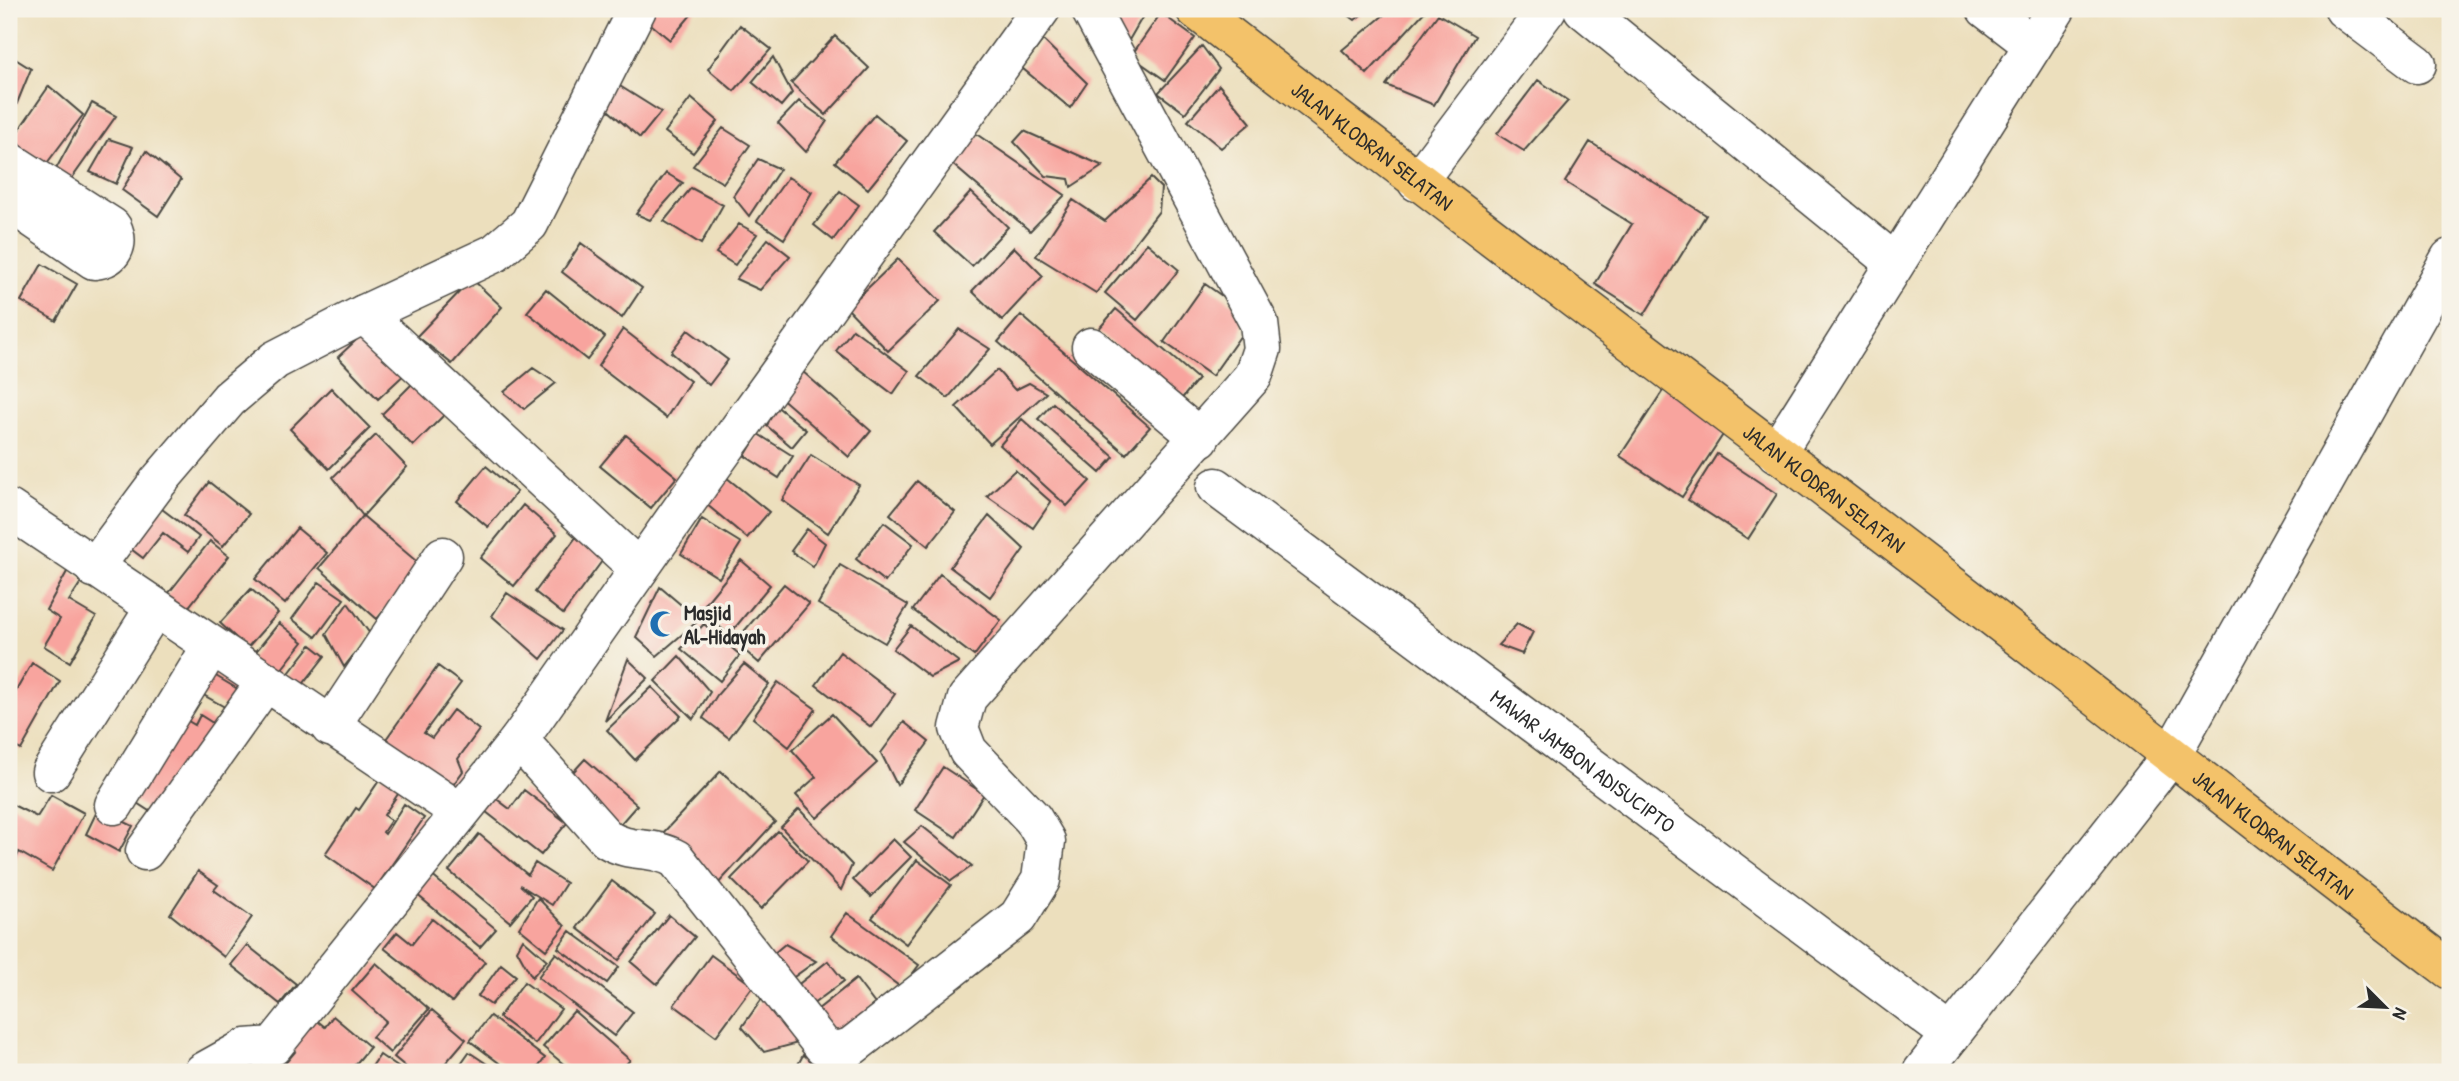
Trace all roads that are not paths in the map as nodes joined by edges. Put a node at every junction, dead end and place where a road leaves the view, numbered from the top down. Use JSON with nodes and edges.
{"nodes":[{"id":1,"x":637,"y":9,"type":"edge"},
{"id":2,"x":1041,"y":9,"type":"edge"},
{"id":3,"x":1090,"y":9,"type":"edge"},
{"id":4,"x":1195,"y":9,"type":"edge"},
{"id":5,"x":1546,"y":9,"type":"edge"},
{"id":6,"x":1583,"y":9,"type":"edge"},
{"id":7,"x":1986,"y":9,"type":"edge"},
{"id":8,"x":2056,"y":9,"type":"edge"},
{"id":9,"x":2343,"y":9,"type":"edge"},
{"id":10,"x":2033,"y":45,"type":"junction"},
{"id":11,"x":2417,"y":64,"type":"dead end"},
{"id":12,"x":9,"y":161,"type":"edge"},
{"id":13,"x":1417,"y":182,"type":"junction"},
{"id":14,"x":9,"y":202,"type":"edge"},
{"id":15,"x":1895,"y":263,"type":"junction"},
{"id":16,"x":2448,"y":269,"type":"edge"},
{"id":17,"x":364,"y":314,"type":"junction"},
{"id":18,"x":1091,"y":346,"type":"dead end"},
{"id":19,"x":1200,"y":438,"type":"junction"},
{"id":20,"x":1776,"y":453,"type":"junction"},
{"id":21,"x":1216,"y":487,"type":"dead end"},
{"id":22,"x":9,"y":509,"type":"edge"},
{"id":23,"x":443,"y":556,"type":"dead end"},
{"id":24,"x":94,"y":568,"type":"junction"},
{"id":25,"x":639,"y":569,"type":"junction"},
{"id":26,"x":154,"y":609,"type":"junction"},
{"id":27,"x":211,"y":647,"type":"junction"},
{"id":28,"x":265,"y":683,"type":"junction"},
{"id":29,"x":330,"y":727,"type":"junction"},
{"id":30,"x":519,"y":740,"type":"junction"},
{"id":31,"x":2170,"y":757,"type":"junction"},
{"id":32,"x":51,"y":772,"type":"dead end"},
{"id":33,"x":114,"y":805,"type":"dead end"},
{"id":34,"x":460,"y":812,"type":"junction"},
{"id":35,"x":145,"y":850,"type":"dead end"},
{"id":36,"x":2450,"y":971,"type":"edge"},
{"id":37,"x":1951,"y":1035,"type":"junction"},
{"id":38,"x":203,"y":1072,"type":"edge"},
{"id":39,"x":1922,"y":1072,"type":"edge"}],
"edges":[{"from":1,"to":17,"type":"street"},
{"from":2,"to":25,"type":"street"},
{"from":3,"to":19,"type":"street"},
{"from":4,"to":13,"type":"main road","name":"JALAN KLODRAN SELATAN"},
{"from":5,"to":13,"type":"street"},
{"from":6,"to":15,"type":"street"},
{"from":7,"to":10,"type":"street"},
{"from":8,"to":10,"type":"street"},
{"from":9,"to":11,"type":"street"},
{"from":10,"to":15,"type":"street"},
{"from":12,"to":14,"type":"street"},
{"from":13,"to":20,"type":"main road","name":"JALAN KLODRAN SELATAN"},
{"from":15,"to":20,"type":"street"},
{"from":16,"to":31,"type":"street"},
{"from":17,"to":24,"type":"street"},
{"from":17,"to":25,"type":"street"},
{"from":18,"to":19,"type":"street"},
{"from":19,"to":30,"type":"street"},
{"from":20,"to":31,"type":"main road","name":"JALAN KLODRAN SELATAN"},
{"from":21,"to":37,"type":"street","name":"MAWAR JAMBON ADISUCIPTO"},
{"from":22,"to":24,"type":"street"},
{"from":23,"to":29,"type":"street"},
{"from":24,"to":26,"type":"street"},
{"from":25,"to":30,"type":"street"},
{"from":26,"to":27,"type":"street"},
{"from":26,"to":32,"type":"street"},
{"from":27,"to":28,"type":"street"},
{"from":27,"to":33,"type":"street"},
{"from":28,"to":29,"type":"street"},
{"from":28,"to":35,"type":"street"},
{"from":29,"to":34,"type":"street"},
{"from":30,"to":34,"type":"street"},
{"from":31,"to":36,"type":"main road","name":"JALAN KLODRAN SELATAN"},
{"from":31,"to":37,"type":"street"},
{"from":34,"to":38,"type":"street"},
{"from":37,"to":39,"type":"street"}]}
